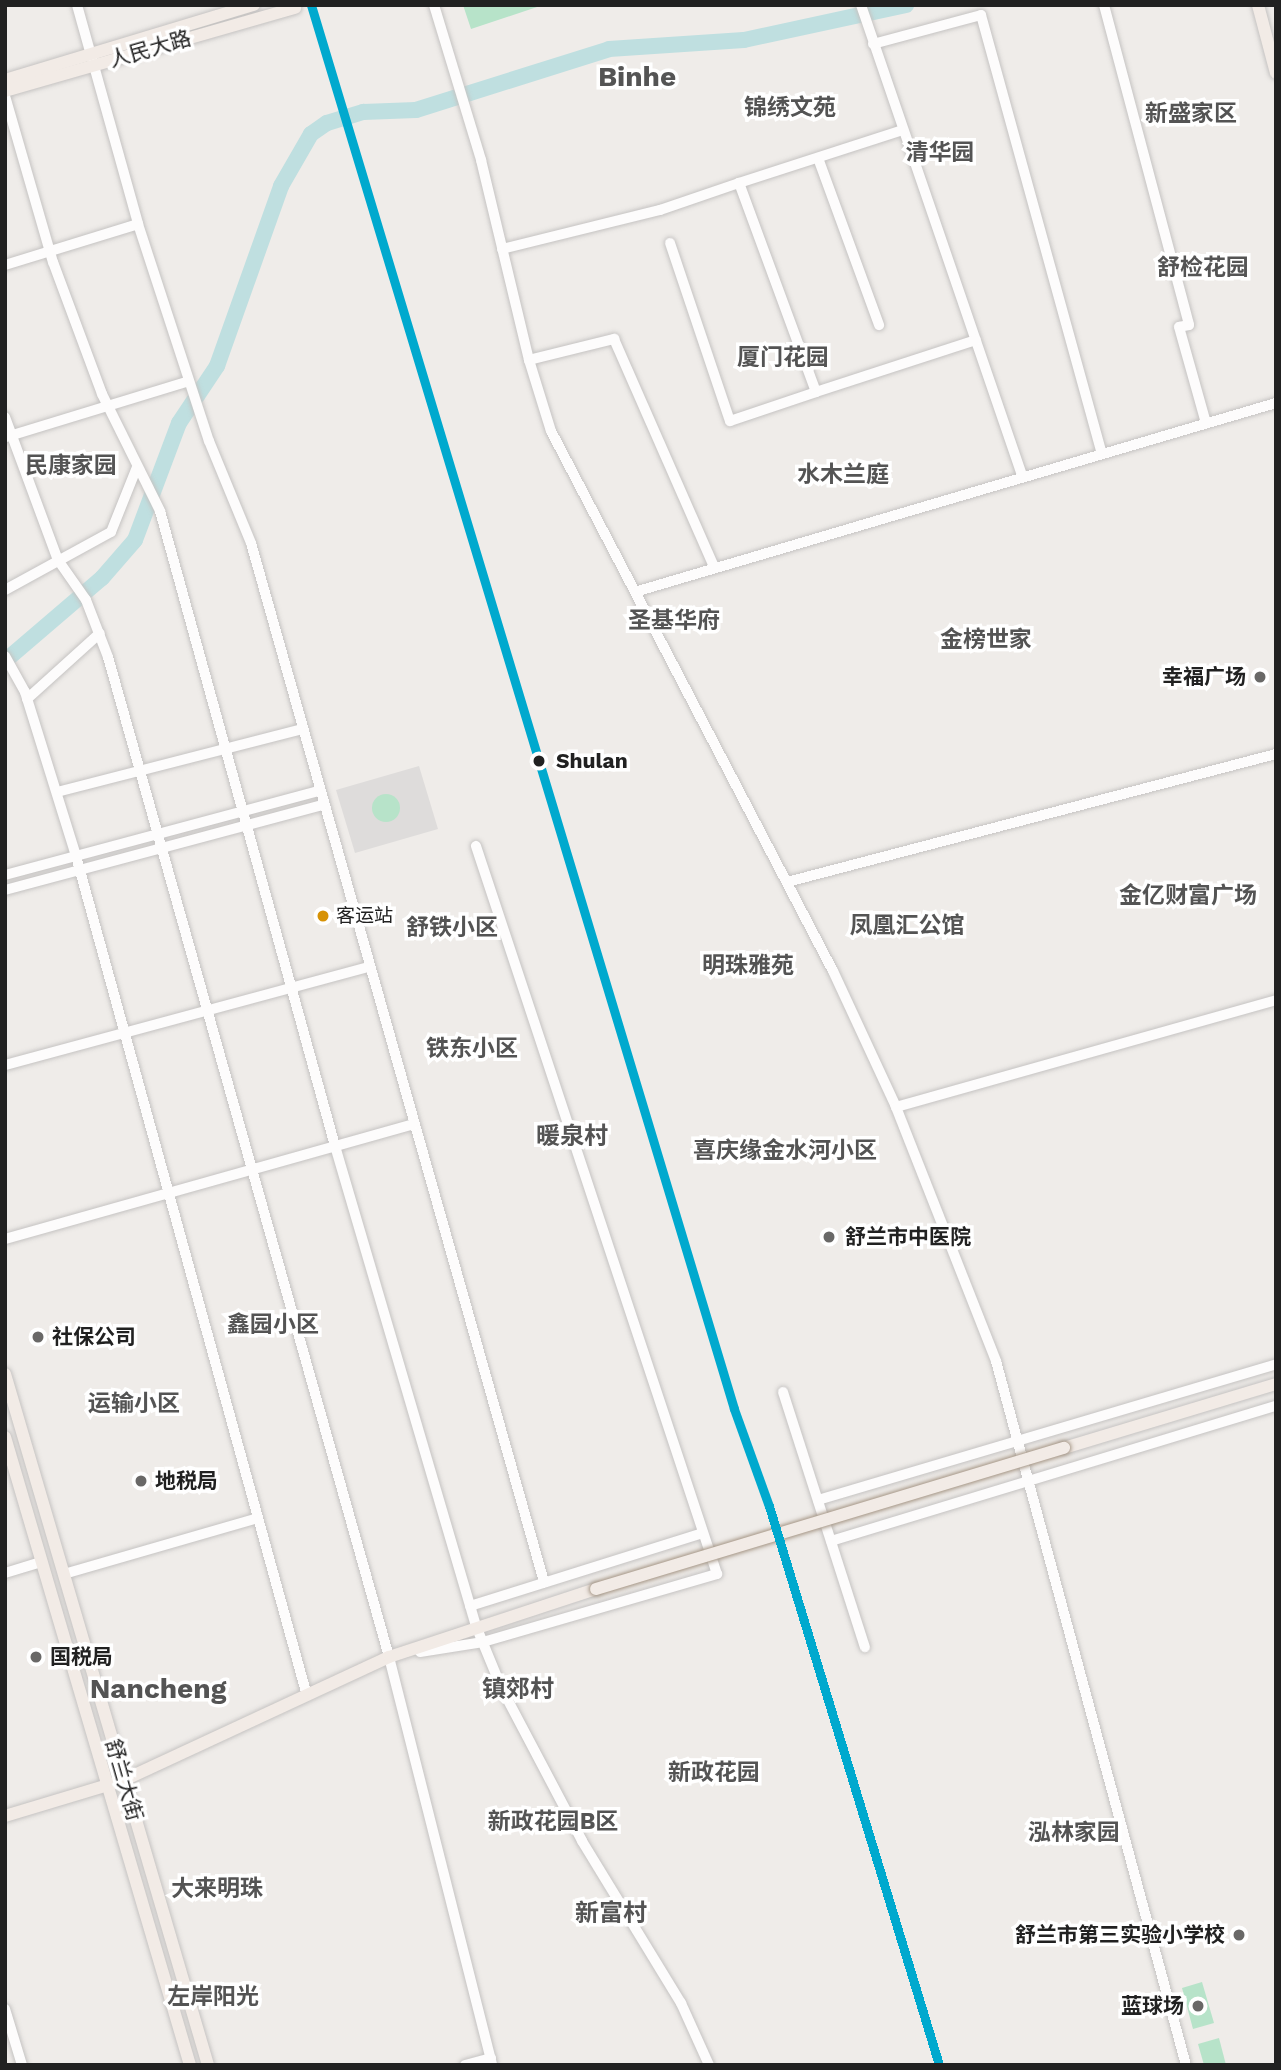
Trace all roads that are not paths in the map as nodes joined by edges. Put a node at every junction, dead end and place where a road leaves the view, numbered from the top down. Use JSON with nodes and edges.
{"nodes":[{"id":1,"x":77,"y":5,"type":"edge"},
{"id":2,"x":254,"y":5,"type":"edge"},
{"id":3,"x":434,"y":5,"type":"edge"},
{"id":4,"x":860,"y":5,"type":"edge"},
{"id":5,"x":1104,"y":5,"type":"edge"},
{"id":6,"x":1258,"y":5,"type":"edge"},
{"id":7,"x":295,"y":8,"type":"dead end"},
{"id":8,"x":873,"y":44,"type":"junction"},
{"id":9,"x":94,"y":60,"type":"junction"},
{"id":10,"x":1276,"y":73,"type":"edge"},
{"id":11,"x":5,"y":80,"type":"edge"},
{"id":12,"x":5,"y":93,"type":"edge"},
{"id":13,"x":903,"y":130,"type":"junction"},
{"id":14,"x":818,"y":158,"type":"junction"},
{"id":15,"x":739,"y":183,"type":"junction"},
{"id":16,"x":138,"y":224,"type":"junction"},
{"id":17,"x":670,"y":243,"type":"dead end"},
{"id":18,"x":502,"y":249,"type":"junction"},
{"id":19,"x":49,"y":252,"type":"junction"},
{"id":20,"x":5,"y":265,"type":"edge"},
{"id":21,"x":879,"y":325,"type":"dead end"},
{"id":22,"x":976,"y":340,"type":"junction"},
{"id":23,"x":529,"y":360,"type":"junction"},
{"id":24,"x":189,"y":381,"type":"junction"},
{"id":25,"x":816,"y":392,"type":"junction"},
{"id":26,"x":1276,"y":403,"type":"edge"},
{"id":27,"x":107,"y":406,"type":"junction"},
{"id":28,"x":5,"y":416,"type":"edge"},
{"id":29,"x":1206,"y":423,"type":"junction"},
{"id":30,"x":8,"y":436,"type":"edge"},
{"id":31,"x":1101,"y":452,"type":"junction"},
{"id":32,"x":138,"y":468,"type":"junction"},
{"id":33,"x":1022,"y":475,"type":"junction"},
{"id":34,"x":59,"y":561,"type":"junction"},
{"id":35,"x":714,"y":567,"type":"junction"},
{"id":36,"x":5,"y":590,"type":"edge"},
{"id":37,"x":638,"y":590,"type":"junction"},
{"id":38,"x":100,"y":633,"type":"junction"},
{"id":39,"x":5,"y":656,"type":"edge"},
{"id":40,"x":17,"y":678,"type":"junction"},
{"id":41,"x":5,"y":683,"type":"edge"},
{"id":42,"x":27,"y":699,"type":"junction"},
{"id":43,"x":302,"y":729,"type":"junction"},
{"id":44,"x":225,"y":749,"type":"junction"},
{"id":45,"x":1276,"y":754,"type":"edge"},
{"id":46,"x":140,"y":771,"type":"junction"},
{"id":47,"x":319,"y":791,"type":"junction"},
{"id":48,"x":57,"y":792,"type":"junction"},
{"id":49,"x":323,"y":805,"type":"junction"},
{"id":50,"x":242,"y":811,"type":"junction"},
{"id":51,"x":246,"y":825,"type":"junction"},
{"id":52,"x":158,"y":834,"type":"junction"},
{"id":53,"x":476,"y":846,"type":"dead end"},
{"id":54,"x":162,"y":848,"type":"junction"},
{"id":55,"x":76,"y":856,"type":"junction"},
{"id":56,"x":80,"y":870,"type":"junction"},
{"id":57,"x":5,"y":875,"type":"edge"},
{"id":58,"x":787,"y":882,"type":"junction"},
{"id":59,"x":5,"y":890,"type":"edge"},
{"id":60,"x":369,"y":967,"type":"junction"},
{"id":61,"x":292,"y":989,"type":"junction"},
{"id":62,"x":1276,"y":1000,"type":"edge"},
{"id":63,"x":206,"y":1013,"type":"junction"},
{"id":64,"x":126,"y":1036,"type":"junction"},
{"id":65,"x":5,"y":1065,"type":"edge"},
{"id":66,"x":896,"y":1107,"type":"junction"},
{"id":67,"x":414,"y":1124,"type":"junction"},
{"id":68,"x":335,"y":1146,"type":"junction"},
{"id":69,"x":249,"y":1170,"type":"junction"},
{"id":70,"x":169,"y":1193,"type":"junction"},
{"id":71,"x":5,"y":1239,"type":"edge"},
{"id":72,"x":1276,"y":1364,"type":"edge"},
{"id":73,"x":5,"y":1374,"type":"edge"},
{"id":74,"x":1276,"y":1384,"type":"edge"},
{"id":75,"x":783,"y":1392,"type":"dead end"},
{"id":76,"x":1276,"y":1406,"type":"edge"},
{"id":77,"x":5,"y":1437,"type":"edge"},
{"id":78,"x":1020,"y":1439,"type":"junction"},
{"id":79,"x":1031,"y":1479,"type":"junction"},
{"id":80,"x":818,"y":1500,"type":"junction"},
{"id":81,"x":258,"y":1518,"type":"junction"},
{"id":82,"x":704,"y":1533,"type":"junction"},
{"id":83,"x":831,"y":1541,"type":"junction"},
{"id":84,"x":42,"y":1562,"type":"junction"},
{"id":85,"x":5,"y":1573,"type":"edge"},
{"id":86,"x":64,"y":1574,"type":"junction"},
{"id":87,"x":544,"y":1582,"type":"junction"},
{"id":88,"x":470,"y":1606,"type":"junction"},
{"id":89,"x":476,"y":1626,"type":"junction"},
{"id":90,"x":483,"y":1642,"type":"junction"},
{"id":91,"x":865,"y":1647,"type":"dead end"},
{"id":92,"x":389,"y":1657,"type":"junction"},
{"id":93,"x":306,"y":1692,"type":"junction"},
{"id":94,"x":124,"y":1780,"type":"junction"},
{"id":95,"x":108,"y":1787,"type":"junction"},
{"id":96,"x":5,"y":1815,"type":"edge"},
{"id":97,"x":5,"y":2009,"type":"edge"},
{"id":98,"x":492,"y":2061,"type":"edge"},
{"id":99,"x":22,"y":2065,"type":"edge"},
{"id":100,"x":190,"y":2065,"type":"edge"},
{"id":101,"x":208,"y":2065,"type":"edge"},
{"id":102,"x":465,"y":2065,"type":"edge"},
{"id":103,"x":709,"y":2065,"type":"edge"},
{"id":104,"x":1186,"y":2065,"type":"edge"}],
"edges":[{"from":1,"to":9,"type":"street"},
{"from":2,"to":9,"type":"main road","name":"人民大路"},
{"from":3,"to":18,"type":"street"},
{"from":4,"to":8,"type":"street"},
{"from":5,"to":29,"type":"street"},
{"from":6,"to":10,"type":"main road"},
{"from":7,"to":9,"type":"main road","name":"人民大路"},
{"from":8,"to":13,"type":"street"},
{"from":8,"to":31,"type":"street"},
{"from":9,"to":11,"type":"main road","name":"人民大路"},
{"from":9,"to":12,"type":"main road","name":"人民大路"},
{"from":9,"to":16,"type":"street"},
{"from":12,"to":19,"type":"street"},
{"from":13,"to":14,"type":"street"},
{"from":13,"to":22,"type":"street"},
{"from":14,"to":15,"type":"street"},
{"from":14,"to":21,"type":"street"},
{"from":15,"to":18,"type":"street"},
{"from":15,"to":25,"type":"street"},
{"from":16,"to":19,"type":"street"},
{"from":16,"to":24,"type":"street"},
{"from":17,"to":25,"type":"street"},
{"from":18,"to":23,"type":"street"},
{"from":19,"to":20,"type":"street"},
{"from":19,"to":27,"type":"street"},
{"from":22,"to":25,"type":"street"},
{"from":22,"to":33,"type":"street"},
{"from":23,"to":35,"type":"street"},
{"from":23,"to":37,"type":"street"},
{"from":24,"to":27,"type":"street"},
{"from":24,"to":43,"type":"street"},
{"from":26,"to":29,"type":"street"},
{"from":27,"to":30,"type":"street"},
{"from":27,"to":32,"type":"street"},
{"from":28,"to":30,"type":"street"},
{"from":29,"to":31,"type":"street"},
{"from":30,"to":34,"type":"street"},
{"from":31,"to":33,"type":"street"},
{"from":32,"to":34,"type":"street"},
{"from":32,"to":44,"type":"street"},
{"from":33,"to":35,"type":"street"},
{"from":34,"to":36,"type":"street"},
{"from":34,"to":38,"type":"street"},
{"from":35,"to":37,"type":"street"},
{"from":37,"to":58,"type":"street"},
{"from":38,"to":42,"type":"street"},
{"from":38,"to":46,"type":"street"},
{"from":39,"to":40,"type":"street"},
{"from":40,"to":41,"type":"street"},
{"from":40,"to":42,"type":"street"},
{"from":42,"to":48,"type":"street"},
{"from":43,"to":44,"type":"street"},
{"from":43,"to":47,"type":"street"},
{"from":44,"to":46,"type":"street"},
{"from":44,"to":50,"type":"street"},
{"from":45,"to":58,"type":"street"},
{"from":46,"to":48,"type":"street"},
{"from":46,"to":52,"type":"street"},
{"from":47,"to":49,"type":"street"},
{"from":47,"to":50,"type":"street"},
{"from":48,"to":55,"type":"street"},
{"from":49,"to":51,"type":"street"},
{"from":49,"to":60,"type":"street"},
{"from":50,"to":51,"type":"street"},
{"from":50,"to":52,"type":"street"},
{"from":51,"to":54,"type":"street"},
{"from":51,"to":61,"type":"street"},
{"from":52,"to":54,"type":"street"},
{"from":52,"to":55,"type":"street"},
{"from":53,"to":82,"type":"street"},
{"from":54,"to":56,"type":"street"},
{"from":54,"to":63,"type":"street"},
{"from":55,"to":56,"type":"street"},
{"from":55,"to":57,"type":"street"},
{"from":56,"to":59,"type":"street"},
{"from":56,"to":64,"type":"street"},
{"from":58,"to":66,"type":"street"},
{"from":60,"to":61,"type":"street"},
{"from":60,"to":67,"type":"street"},
{"from":61,"to":63,"type":"street"},
{"from":61,"to":68,"type":"street"},
{"from":62,"to":66,"type":"street"},
{"from":63,"to":64,"type":"street"},
{"from":63,"to":69,"type":"street"},
{"from":64,"to":65,"type":"street"},
{"from":64,"to":70,"type":"street"},
{"from":66,"to":78,"type":"street"},
{"from":67,"to":68,"type":"street"},
{"from":67,"to":87,"type":"street"},
{"from":68,"to":69,"type":"street"},
{"from":68,"to":88,"type":"street"},
{"from":69,"to":70,"type":"street"},
{"from":69,"to":92,"type":"street"},
{"from":70,"to":71,"type":"street"},
{"from":70,"to":81,"type":"street"},
{"from":72,"to":78,"type":"street"},
{"from":73,"to":86,"type":"main road","name":"舒兰大街"},
{"from":74,"to":89,"type":"main road","bridge":true},
{"from":75,"to":80,"type":"street"},
{"from":76,"to":79,"type":"street"},
{"from":77,"to":84,"type":"main road","name":"舒兰大街"},
{"from":78,"to":79,"type":"street"},
{"from":78,"to":80,"type":"street"},
{"from":79,"to":83,"type":"street"},
{"from":79,"to":104,"type":"street"},
{"from":80,"to":83,"type":"street"},
{"from":81,"to":86,"type":"street"},
{"from":81,"to":93,"type":"street"},
{"from":82,"to":87,"type":"street"},
{"from":82,"to":90,"type":"street"},
{"from":83,"to":91,"type":"street"},
{"from":84,"to":85,"type":"street"},
{"from":84,"to":95,"type":"main road","name":"舒兰大街"},
{"from":86,"to":94,"type":"main road","name":"舒兰大街"},
{"from":87,"to":88,"type":"street"},
{"from":88,"to":89,"type":"street"},
{"from":89,"to":90,"type":"street"},
{"from":89,"to":92,"type":"main road"},
{"from":90,"to":92,"type":"street"},
{"from":90,"to":103,"type":"street"},
{"from":92,"to":93,"type":"main road"},
{"from":92,"to":98,"type":"street"},
{"from":93,"to":94,"type":"main road"},
{"from":94,"to":95,"type":"main road"},
{"from":94,"to":101,"type":"main road","name":"舒兰大街"},
{"from":95,"to":96,"type":"main road"},
{"from":95,"to":100,"type":"main road","name":"舒兰大街"},
{"from":97,"to":99,"type":"street"},
{"from":98,"to":102,"type":"street"}]}
